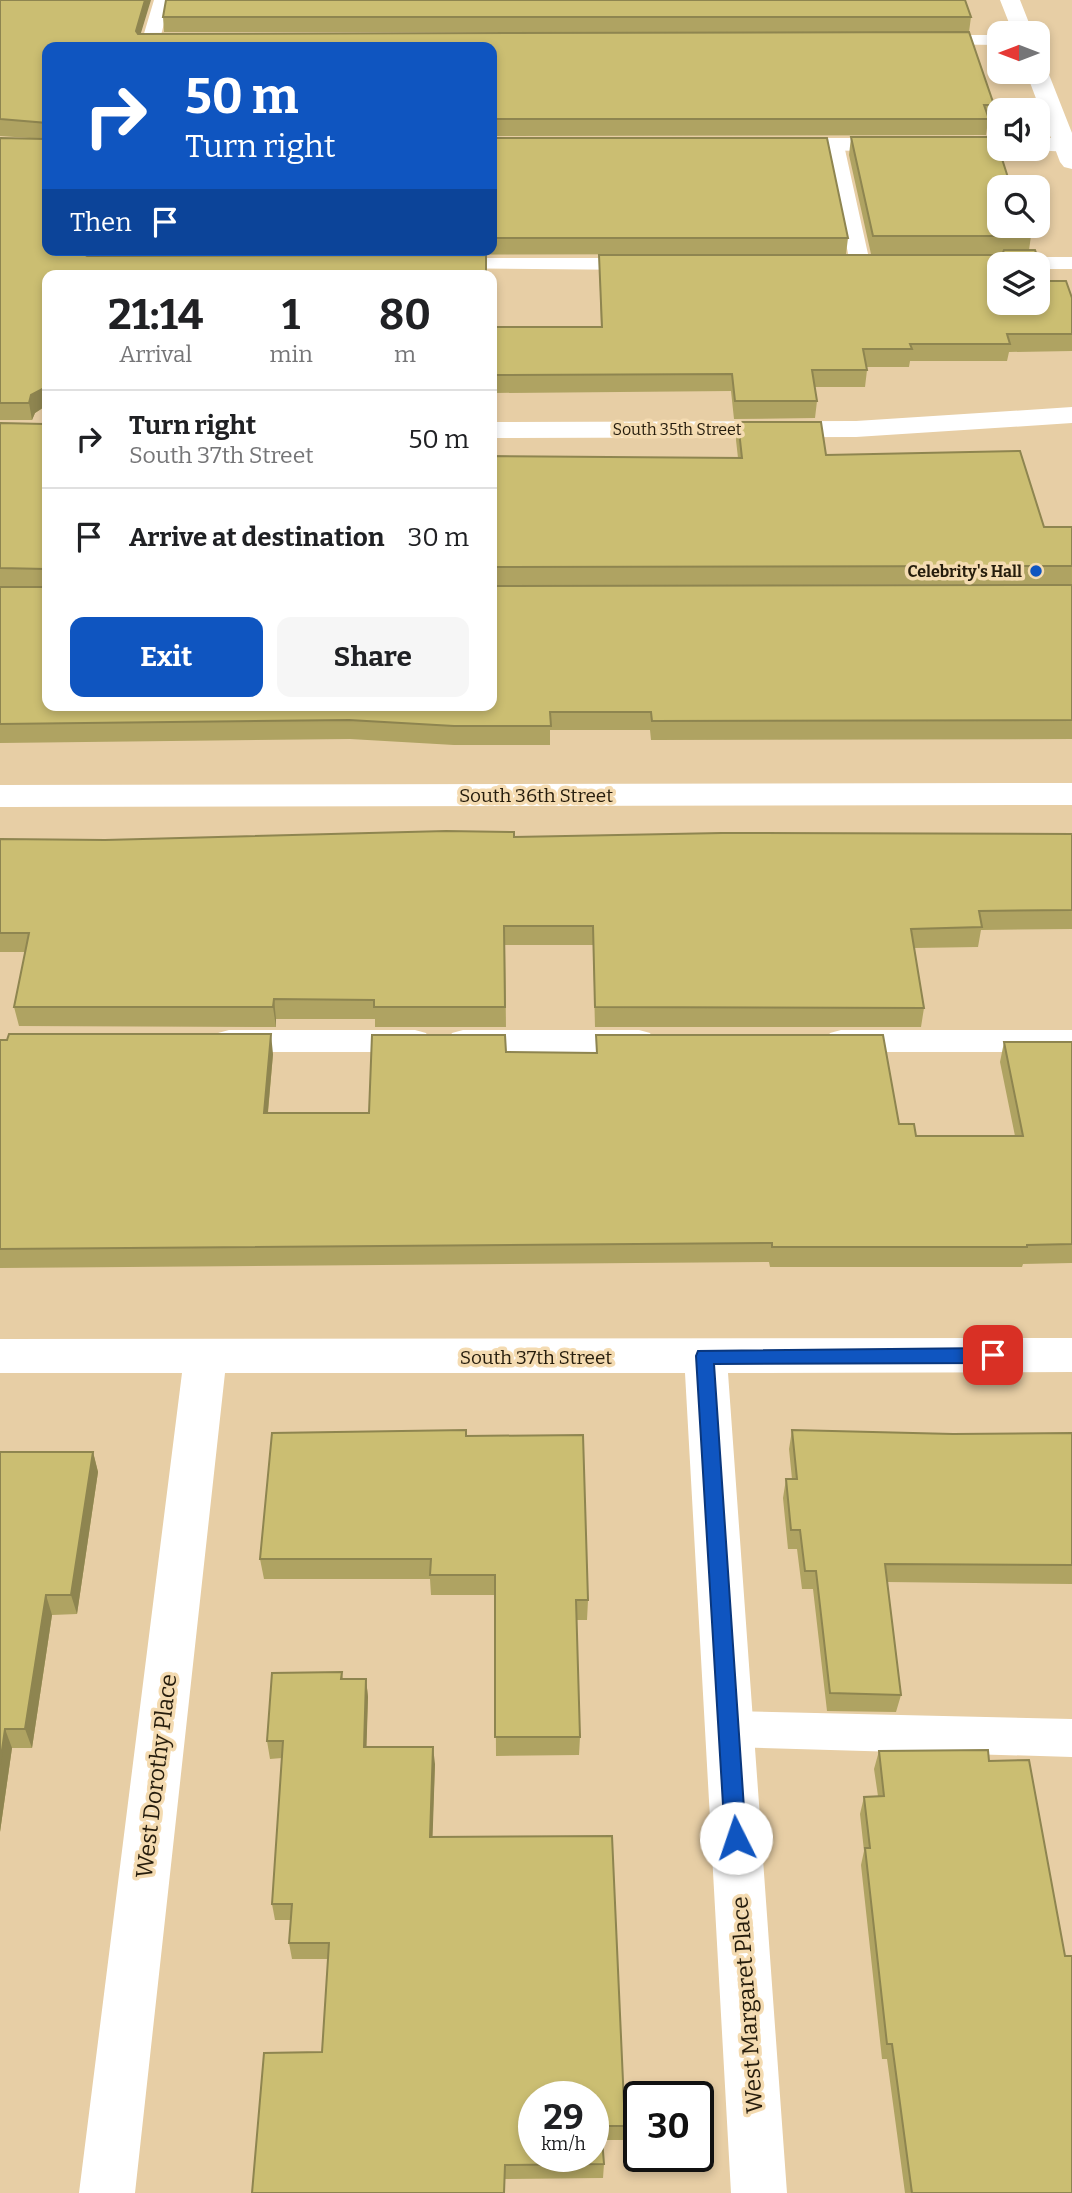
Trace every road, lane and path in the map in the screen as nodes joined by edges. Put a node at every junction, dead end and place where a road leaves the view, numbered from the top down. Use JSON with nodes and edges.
{"nodes":[{"id":1,"x":162,"y":0,"type":"edge"},
{"id":2,"x":1010,"y":0,"type":"edge"},
{"id":3,"x":1018,"y":21,"type":"edge"},
{"id":4,"x":911,"y":40,"type":"edge"},
{"id":5,"x":987,"y":40,"type":"edge"},
{"id":6,"x":155,"y":42,"type":"edge"},
{"id":7,"x":1042,"y":84,"type":"edge"},
{"id":8,"x":753,"y":145,"type":"edge"},
{"id":9,"x":835,"y":145,"type":"junction"},
{"id":10,"x":987,"y":145,"type":"edge"},
{"id":11,"x":1050,"y":147,"type":"edge"},
{"id":12,"x":1070,"y":150,"type":"edge"},
{"id":13,"x":832,"y":263,"type":"edge"},
{"id":14,"x":860,"y":263,"type":"junction"},
{"id":15,"x":886,"y":263,"type":"edge"},
{"id":16,"x":978,"y":263,"type":"edge"},
{"id":17,"x":1072,"y":263,"type":"edge"},
{"id":18,"x":420,"y":264,"type":"edge"},
{"id":19,"x":667,"y":264,"type":"edge"},
{"id":20,"x":1072,"y":415,"type":"edge"},
{"id":21,"x":497,"y":430,"type":"edge"},
{"id":22,"x":1072,"y":793,"type":"edge"},
{"id":23,"x":0,"y":796,"type":"edge"},
{"id":24,"x":195,"y":1041,"type":"edge"},
{"id":25,"x":668,"y":1041,"type":"edge"},
{"id":26,"x":807,"y":1041,"type":"edge"},
{"id":27,"x":1072,"y":1041,"type":"edge"},
{"id":28,"x":1072,"y":1355,"type":"edge"},
{"id":29,"x":0,"y":1356,"type":"edge"},
{"id":30,"x":705,"y":1356,"type":"junction"},
{"id":31,"x":205,"y":1358,"type":"junction"},
{"id":32,"x":729,"y":1729,"type":"junction"},
{"id":33,"x":1072,"y":1738,"type":"edge"},
{"id":34,"x":107,"y":2193,"type":"edge"},
{"id":35,"x":759,"y":2193,"type":"edge"}],
"edges":[{"from":1,"to":6,"type":"lane"},
{"from":2,"to":3,"type":"street"},
{"from":4,"to":5,"type":"lane"},
{"from":7,"to":12,"type":"street"},
{"from":8,"to":9,"type":"street"},
{"from":9,"to":10,"type":"street"},
{"from":9,"to":14,"type":"lane"},
{"from":11,"to":12,"type":"street"},
{"from":13,"to":14,"type":"lane"},
{"from":14,"to":15,"type":"lane"},
{"from":16,"to":17,"type":"lane"},
{"from":18,"to":19,"type":"lane"},
{"from":20,"to":21,"type":"street","name":"South 35th Street"},
{"from":22,"to":23,"type":"street","name":"South 36th Street"},
{"from":24,"to":25,"type":"lane"},
{"from":26,"to":27,"type":"lane"},
{"from":28,"to":30,"type":"street","name":"South 37th Street"},
{"from":29,"to":31,"type":"street","name":"South 37th Street"},
{"from":30,"to":31,"type":"street","name":"South 37th Street"},
{"from":30,"to":32,"type":"street","name":"West Margaret Place"},
{"from":31,"to":34,"type":"street","name":"West Dorothy Place"},
{"from":32,"to":33,"type":"lane"},
{"from":32,"to":35,"type":"street","name":"West Margaret Place"}]}
